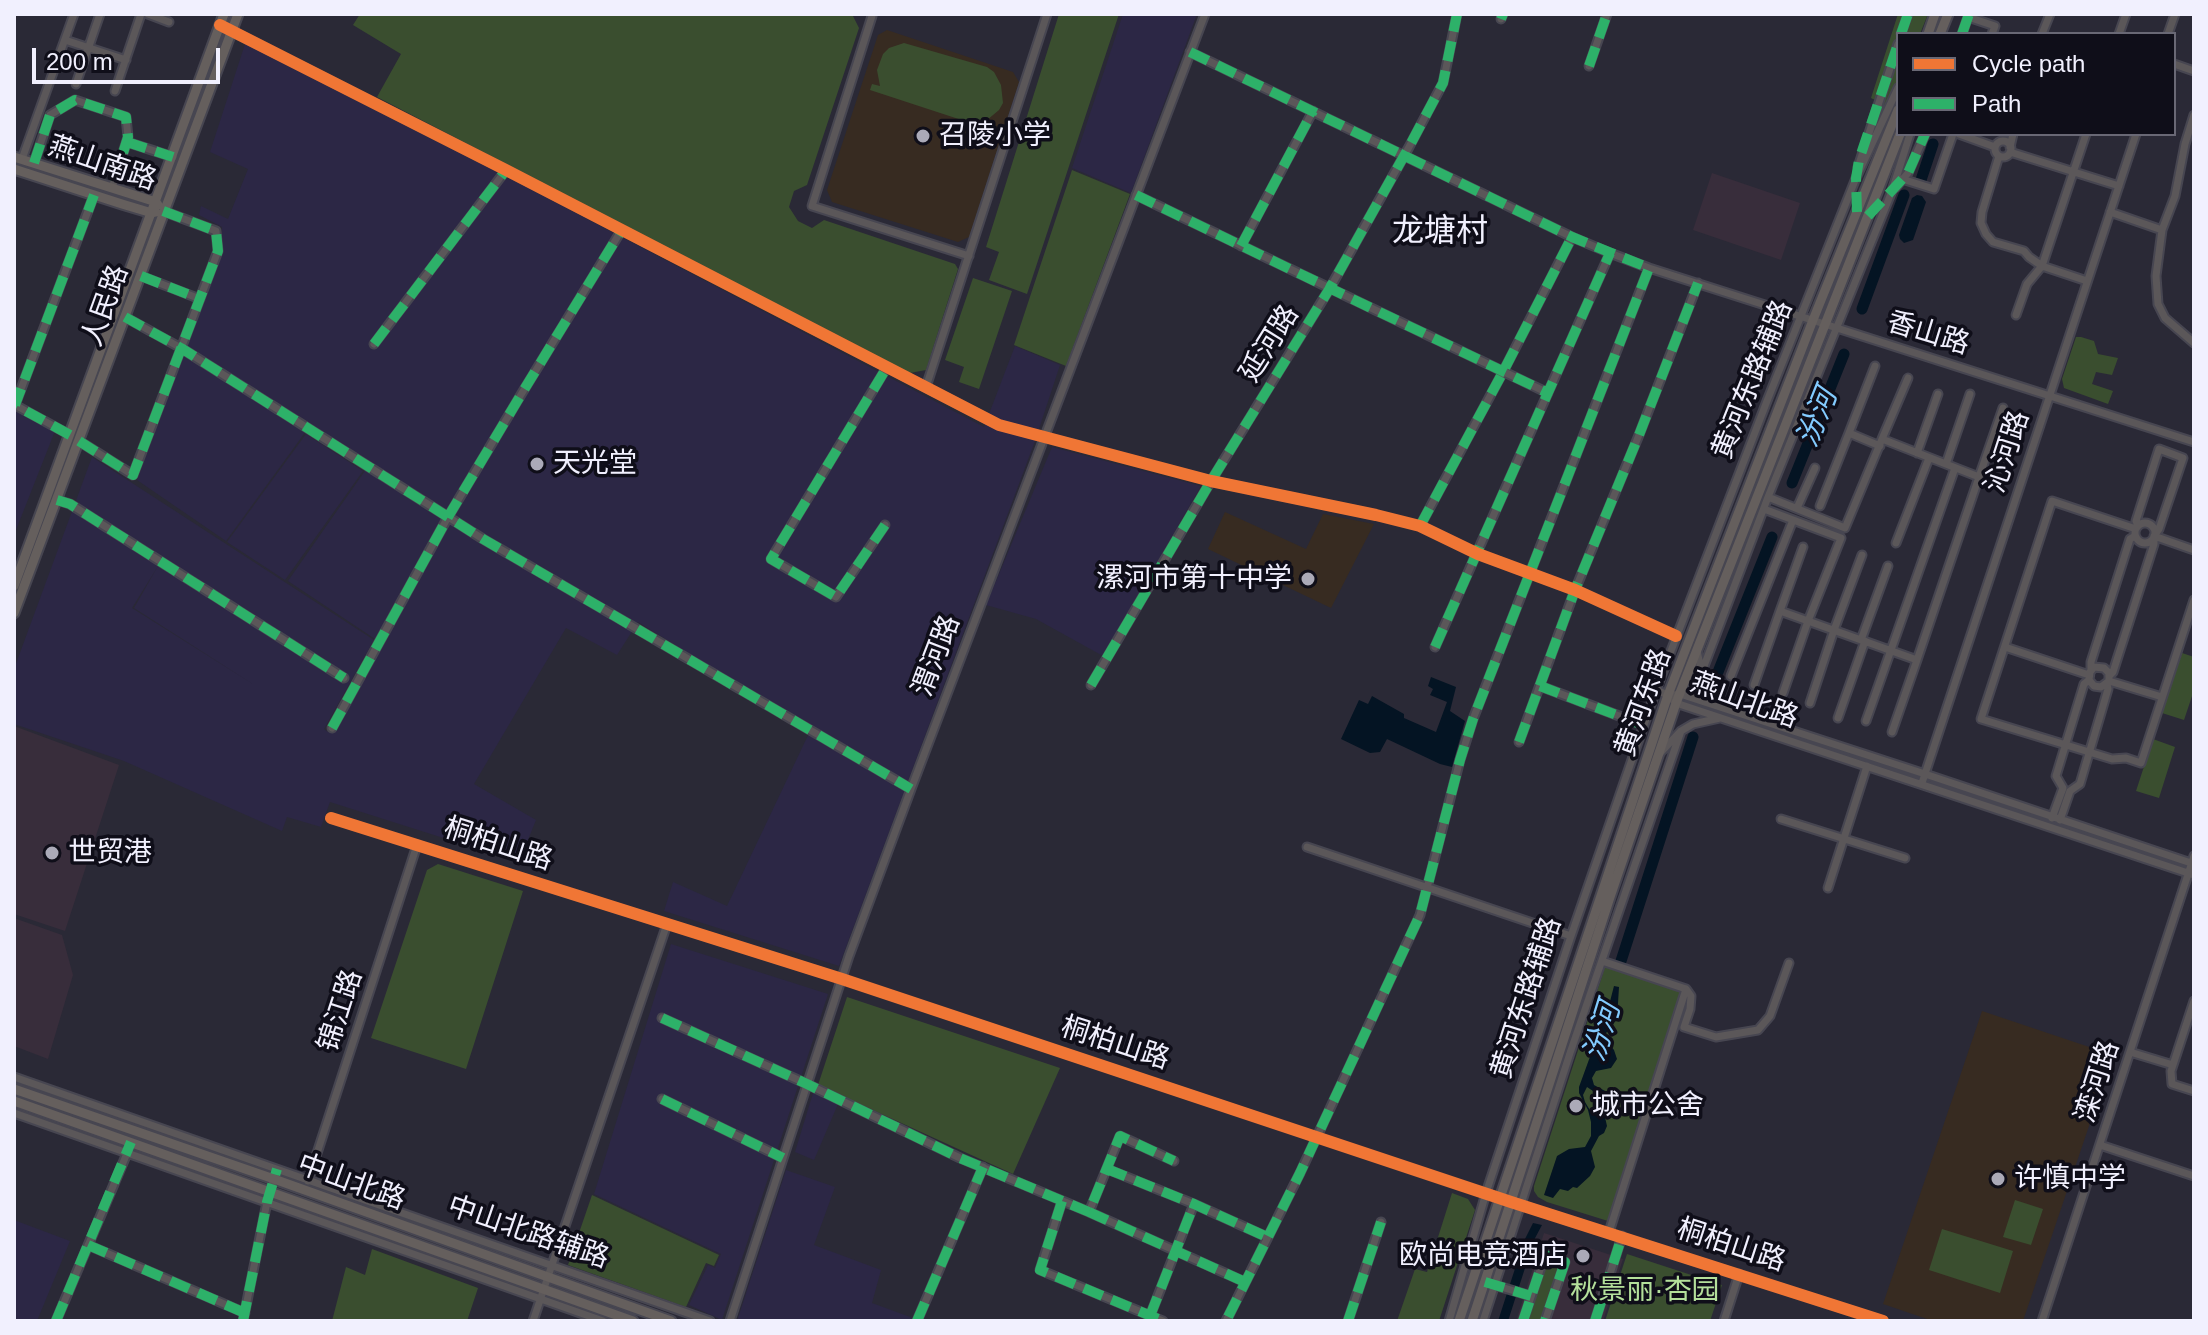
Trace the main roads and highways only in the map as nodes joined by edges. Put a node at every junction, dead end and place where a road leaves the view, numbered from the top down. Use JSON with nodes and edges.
{"nodes":[{"id":1,"x":224,"y":14,"type":"edge"},
{"id":2,"x":238,"y":14,"type":"edge"},
{"id":3,"x":1896,"y":115,"type":"edge"},
{"id":4,"x":1899,"y":136,"type":"edge"},
{"id":5,"x":18,"y":158,"type":"edge"},
{"id":6,"x":14,"y":169,"type":"edge"},
{"id":7,"x":156,"y":202,"type":"junction"},
{"id":8,"x":163,"y":211,"type":"junction"},
{"id":9,"x":152,"y":213,"type":"junction"},
{"id":10,"x":75,"y":438,"type":"junction"},
{"id":11,"x":14,"y":586,"type":"edge"},
{"id":12,"x":14,"y":613,"type":"edge"},
{"id":13,"x":14,"y":1089,"type":"edge"},
{"id":14,"x":14,"y":1101,"type":"edge"},
{"id":15,"x":633,"y":1321,"type":"edge"},
{"id":16,"x":671,"y":1321,"type":"edge"},
{"id":17,"x":1459,"y":1321,"type":"edge"},
{"id":18,"x":1472,"y":1321,"type":"edge"}],
"edges":[{"from":1,"to":7,"type":"main road","name":"人民路"},
{"from":2,"to":8,"type":"main road","name":"人民路"},
{"from":3,"to":17,"type":"main road","name":"黄河东路"},
{"from":4,"to":18,"type":"main road","name":"黄河东路"},
{"from":5,"to":7,"type":"main road","name":"燕山南路"},
{"from":6,"to":9,"type":"main road","name":"燕山南路"},
{"from":7,"to":8,"type":"main road","name":"燕山南路"},
{"from":7,"to":9,"type":"main road","name":"人民路"},
{"from":8,"to":9,"type":"main road","name":"燕山南路"},
{"from":8,"to":10,"type":"main road","name":"人民路"},
{"from":9,"to":10,"type":"main road","name":"人民路"},
{"from":10,"to":11,"type":"main road","name":"人民路"},
{"from":10,"to":12,"type":"main road","name":"人民路"},
{"from":13,"to":16,"type":"main road","name":"中山北路"},
{"from":14,"to":15,"type":"main road","name":"中山北路"}]}
